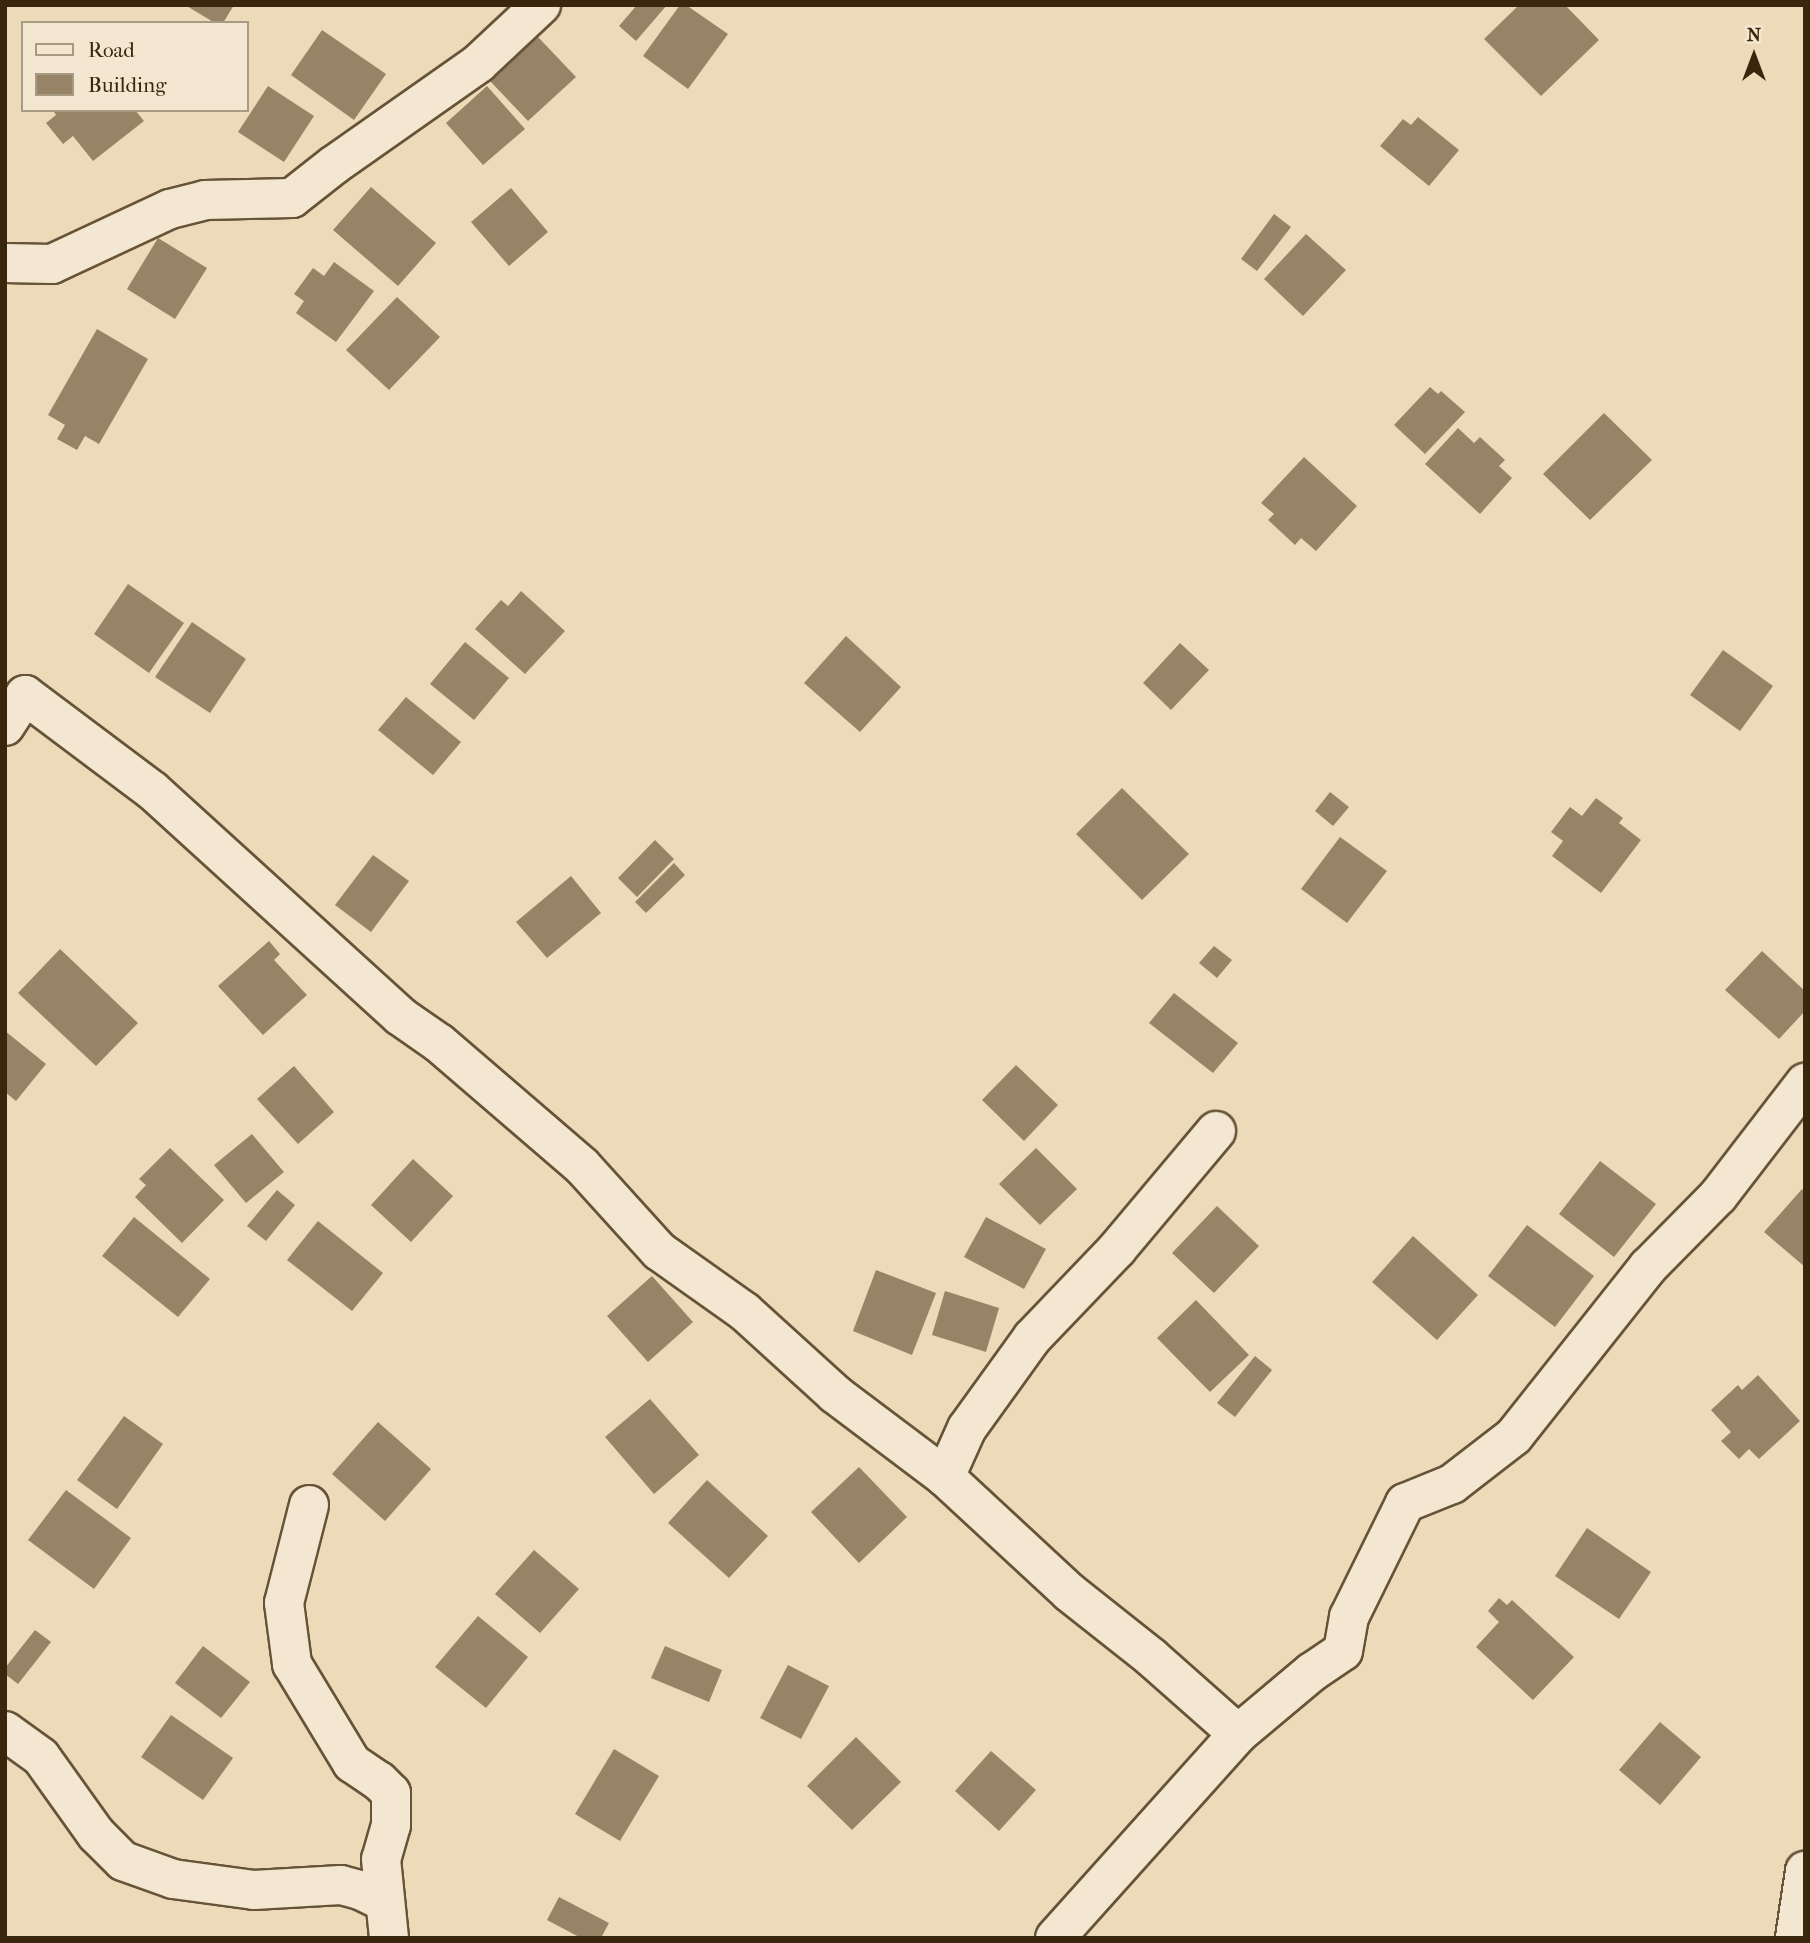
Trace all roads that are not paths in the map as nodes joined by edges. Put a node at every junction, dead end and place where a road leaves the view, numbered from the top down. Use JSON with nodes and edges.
{"nodes":[{"id":1,"x":541,"y":5,"type":"edge"},
{"id":2,"x":5,"y":263,"type":"edge"},
{"id":3,"x":5,"y":726,"type":"edge"},
{"id":4,"x":1805,"y":1083,"type":"edge"},
{"id":5,"x":1216,"y":1131,"type":"dead end"},
{"id":6,"x":945,"y":1477,"type":"junction"},
{"id":7,"x":309,"y":1505,"type":"dead end"},
{"id":8,"x":5,"y":1731,"type":"edge"},
{"id":9,"x":1238,"y":1734,"type":"junction"},
{"id":10,"x":1805,"y":1871,"type":"edge"},
{"id":11,"x":383,"y":1901,"type":"junction"},
{"id":12,"x":388,"y":1938,"type":"edge"},
{"id":13,"x":1055,"y":1938,"type":"edge"},
{"id":14,"x":1796,"y":1938,"type":"edge"}],
"edges":[{"from":1,"to":2,"type":"street"},
{"from":3,"to":6,"type":"street"},
{"from":4,"to":9,"type":"street"},
{"from":5,"to":6,"type":"street"},
{"from":6,"to":9,"type":"street"},
{"from":7,"to":11,"type":"street"},
{"from":8,"to":11,"type":"street"},
{"from":9,"to":13,"type":"street"},
{"from":10,"to":14,"type":"street"},
{"from":11,"to":12,"type":"street"}]}
